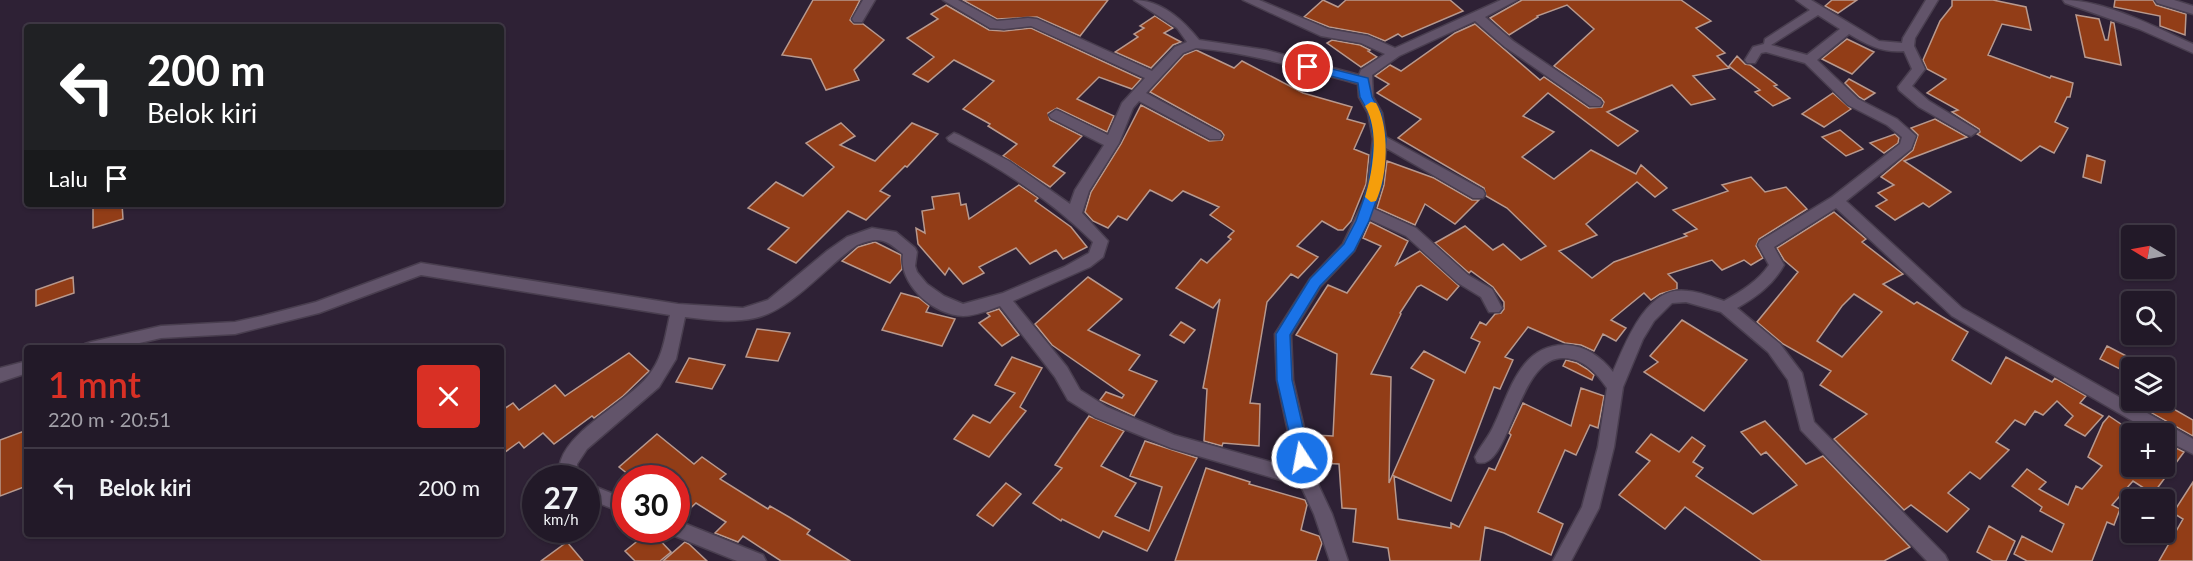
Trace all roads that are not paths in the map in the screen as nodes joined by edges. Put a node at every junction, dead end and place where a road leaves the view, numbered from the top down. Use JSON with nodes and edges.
{"nodes":[{"id":1,"x":869,"y":0,"type":"edge"},
{"id":2,"x":950,"y":0,"type":"edge"},
{"id":3,"x":1140,"y":0,"type":"edge"},
{"id":4,"x":1249,"y":0,"type":"edge"},
{"id":5,"x":1511,"y":0,"type":"edge"},
{"id":6,"x":1802,"y":0,"type":"edge"},
{"id":7,"x":1932,"y":0,"type":"edge"},
{"id":8,"x":2069,"y":0,"type":"edge"},
{"id":9,"x":2161,"y":0,"type":"edge"},
{"id":10,"x":1818,"y":10,"type":"junction"},
{"id":11,"x":2193,"y":10,"type":"edge"},
{"id":12,"x":1477,"y":16,"type":"junction"},
{"id":13,"x":858,"y":19,"type":"dead end"},
{"id":14,"x":1849,"y":28,"type":"junction"},
{"id":15,"x":1769,"y":42,"type":"dead end"},
{"id":16,"x":1195,"y":44,"type":"junction"},
{"id":17,"x":1908,"y":46,"type":"junction"},
{"id":18,"x":2193,"y":49,"type":"edge"},
{"id":19,"x":1395,"y":53,"type":"junction"},
{"id":20,"x":1751,"y":60,"type":"dead end"},
{"id":21,"x":1809,"y":60,"type":"junction"},
{"id":22,"x":1154,"y":77,"type":"junction"},
{"id":23,"x":1364,"y":81,"type":"junction"},
{"id":24,"x":1137,"y":94,"type":"junction"},
{"id":25,"x":1595,"y":103,"type":"dead end"},
{"id":26,"x":1056,"y":115,"type":"dead end"},
{"id":27,"x":1971,"y":131,"type":"dead end"},
{"id":28,"x":1215,"y":136,"type":"dead end"},
{"id":29,"x":954,"y":138,"type":"dead end"},
{"id":30,"x":1380,"y":139,"type":"junction"},
{"id":31,"x":1112,"y":143,"type":"junction"},
{"id":32,"x":1478,"y":195,"type":"dead end"},
{"id":33,"x":1837,"y":201,"type":"junction"},
{"id":34,"x":1366,"y":211,"type":"junction"},
{"id":35,"x":1074,"y":214,"type":"junction"},
{"id":36,"x":1002,"y":298,"type":"junction"},
{"id":37,"x":1726,"y":307,"type":"junction"},
{"id":38,"x":1494,"y":308,"type":"dead end"},
{"id":39,"x":679,"y":310,"type":"junction"},
{"id":40,"x":104,"y":345,"type":"edge"},
{"id":41,"x":24,"y":368,"type":"edge"},
{"id":42,"x":0,"y":375,"type":"edge"},
{"id":43,"x":1614,"y":387,"type":"junction"},
{"id":44,"x":2193,"y":447,"type":"edge"},
{"id":45,"x":1483,"y":457,"type":"dead end"},
{"id":46,"x":568,"y":465,"type":"edge"},
{"id":47,"x":1306,"y":480,"type":"junction"},
{"id":48,"x":690,"y":534,"type":"edge"},
{"id":49,"x":745,"y":559,"type":"edge"},
{"id":50,"x":1339,"y":561,"type":"edge"},
{"id":51,"x":1562,"y":561,"type":"edge"},
{"id":52,"x":1939,"y":561,"type":"edge"}],
"edges":[{"from":1,"to":13,"type":"street"},
{"from":2,"to":22,"type":"street"},
{"from":3,"to":16,"type":"street"},
{"from":4,"to":19,"type":"street"},
{"from":5,"to":12,"type":"street"},
{"from":6,"to":10,"type":"street"},
{"from":7,"to":17,"type":"street"},
{"from":8,"to":18,"type":"street"},
{"from":9,"to":11,"type":"street"},
{"from":10,"to":14,"type":"street"},
{"from":10,"to":15,"type":"street"},
{"from":12,"to":19,"type":"street"},
{"from":12,"to":25,"type":"street"},
{"from":14,"to":17,"type":"street"},
{"from":14,"to":21,"type":"street"},
{"from":16,"to":22,"type":"street"},
{"from":16,"to":23,"type":"street"},
{"from":17,"to":27,"type":"street"},
{"from":19,"to":23,"type":"street"},
{"from":20,"to":21,"type":"street"},
{"from":21,"to":33,"type":"street"},
{"from":22,"to":24,"type":"street"},
{"from":23,"to":30,"type":"street"},
{"from":24,"to":28,"type":"street"},
{"from":24,"to":31,"type":"street"},
{"from":26,"to":31,"type":"street"},
{"from":29,"to":35,"type":"street"},
{"from":30,"to":32,"type":"street"},
{"from":30,"to":34,"type":"street"},
{"from":31,"to":35,"type":"street"},
{"from":33,"to":37,"type":"street"},
{"from":33,"to":44,"type":"street"},
{"from":34,"to":38,"type":"street"},
{"from":34,"to":47,"type":"street"},
{"from":35,"to":36,"type":"street"},
{"from":36,"to":39,"type":"street"},
{"from":36,"to":47,"type":"street"},
{"from":37,"to":43,"type":"street"},
{"from":37,"to":52,"type":"street"},
{"from":39,"to":40,"type":"street"},
{"from":39,"to":46,"type":"street"},
{"from":41,"to":42,"type":"street"},
{"from":43,"to":45,"type":"street"},
{"from":43,"to":51,"type":"street"},
{"from":47,"to":50,"type":"street"},
{"from":48,"to":49,"type":"street"}]}
